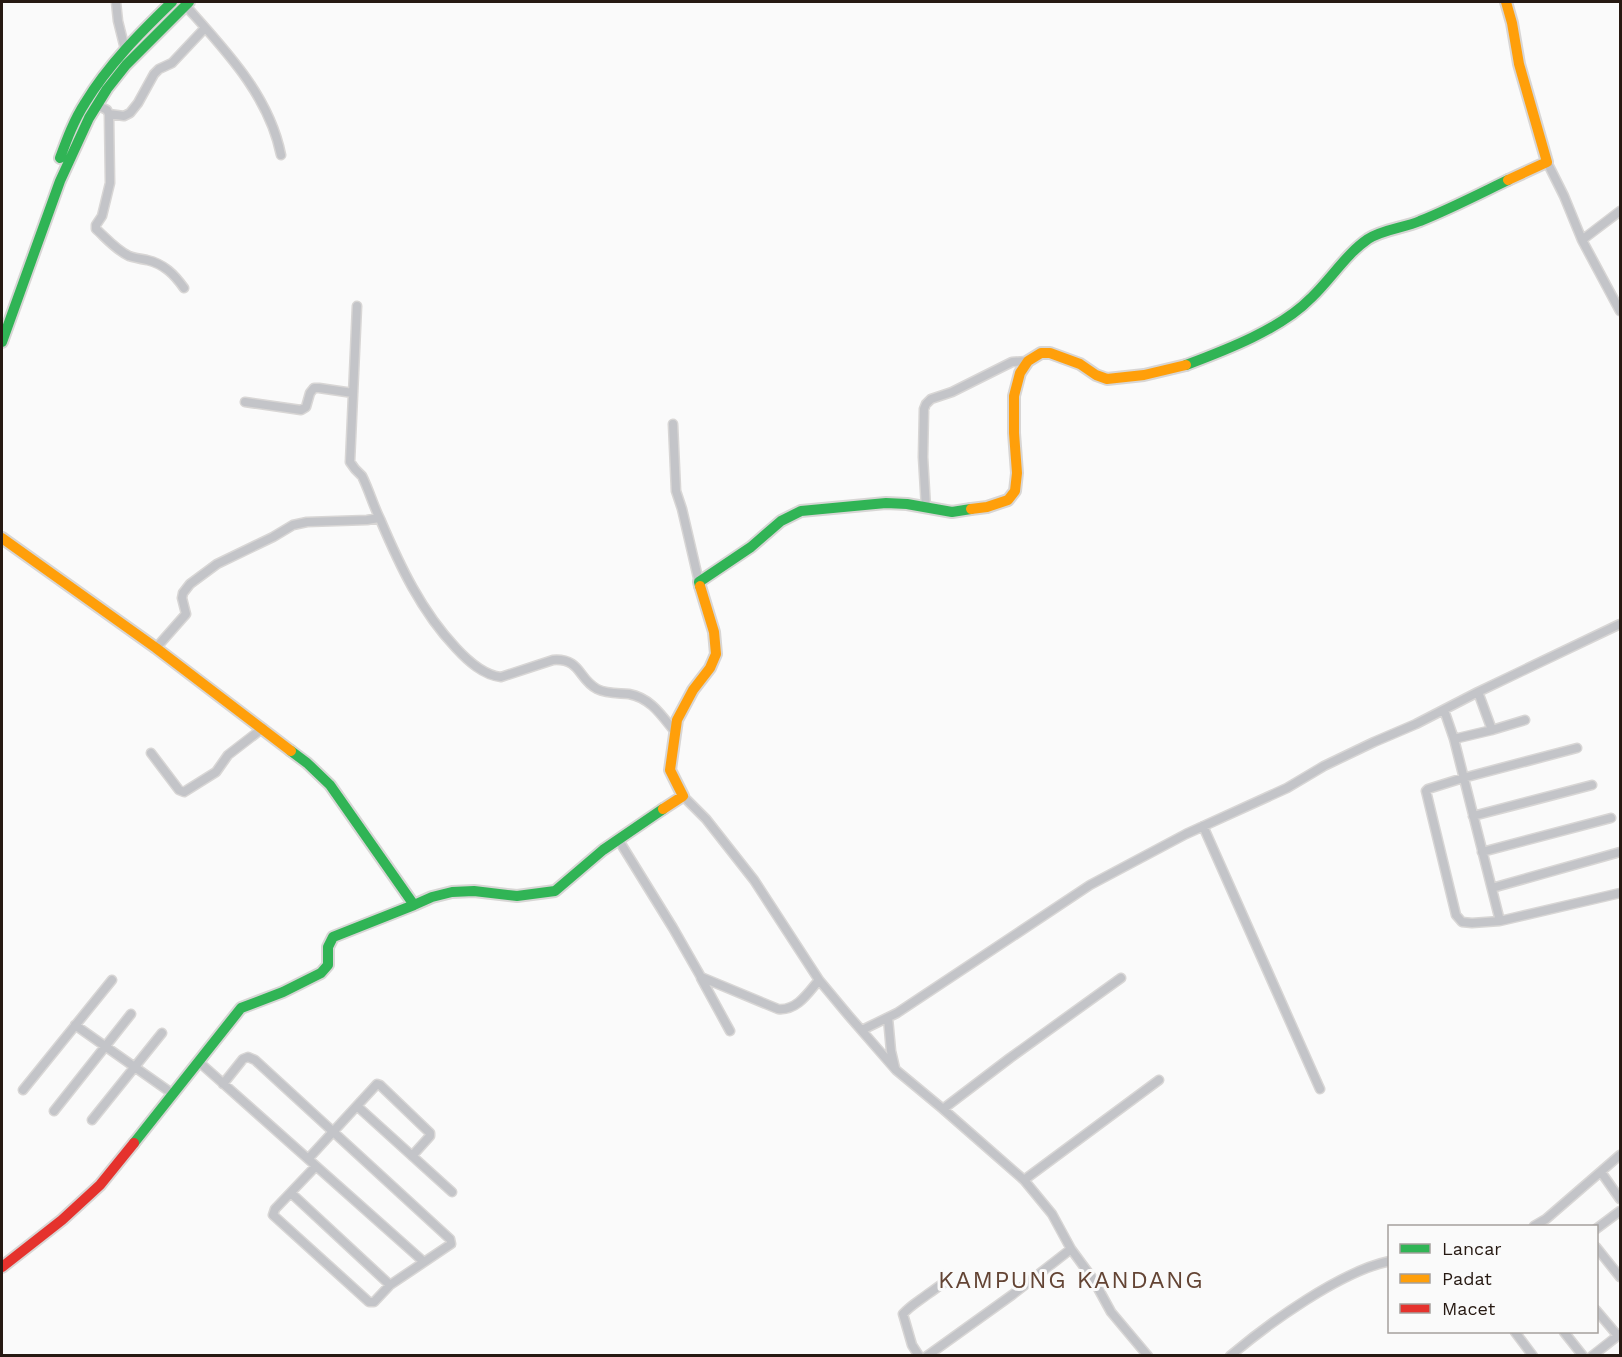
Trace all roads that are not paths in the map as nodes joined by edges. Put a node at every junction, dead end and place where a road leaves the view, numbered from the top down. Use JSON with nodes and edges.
{"nodes":[{"id":1,"x":117,"y":2,"type":"edge"},
{"id":2,"x":172,"y":2,"type":"edge"},
{"id":3,"x":1506,"y":2,"type":"edge"},
{"id":4,"x":187,"y":3,"type":"edge"},
{"id":5,"x":205,"y":28,"type":"junction"},
{"id":6,"x":125,"y":49,"type":"junction"},
{"id":7,"x":97,"y":105,"type":"junction"},
{"id":8,"x":109,"y":114,"type":"junction"},
{"id":9,"x":281,"y":155,"type":"dead end"},
{"id":10,"x":1547,"y":162,"type":"junction"},
{"id":11,"x":1620,"y":212,"type":"edge"},
{"id":12,"x":1582,"y":240,"type":"junction"},
{"id":13,"x":184,"y":288,"type":"dead end"},
{"id":14,"x":357,"y":306,"type":"dead end"},
{"id":15,"x":1620,"y":311,"type":"edge"},
{"id":16,"x":2,"y":318,"type":"edge"},
{"id":17,"x":2,"y":342,"type":"edge"},
{"id":18,"x":1028,"y":361,"type":"junction"},
{"id":19,"x":352,"y":393,"type":"junction"},
{"id":20,"x":245,"y":402,"type":"dead end"},
{"id":21,"x":673,"y":424,"type":"dead end"},
{"id":22,"x":926,"y":508,"type":"junction"},
{"id":23,"x":372,"y":519,"type":"junction"},
{"id":24,"x":2,"y":538,"type":"edge"},
{"id":25,"x":699,"y":582,"type":"junction"},
{"id":26,"x":1620,"y":624,"type":"edge"},
{"id":27,"x":156,"y":648,"type":"junction"},
{"id":28,"x":1478,"y":692,"type":"junction"},
{"id":29,"x":1444,"y":710,"type":"junction"},
{"id":30,"x":1525,"y":720,"type":"dead end"},
{"id":31,"x":263,"y":728,"type":"junction"},
{"id":32,"x":1492,"y":730,"type":"junction"},
{"id":33,"x":675,"y":732,"type":"junction"},
{"id":34,"x":1454,"y":740,"type":"junction"},
{"id":35,"x":1577,"y":748,"type":"dead end"},
{"id":36,"x":151,"y":753,"type":"dead end"},
{"id":37,"x":1463,"y":778,"type":"junction"},
{"id":38,"x":1592,"y":785,"type":"dead end"},
{"id":39,"x":683,"y":796,"type":"junction"},
{"id":40,"x":1473,"y":816,"type":"junction"},
{"id":41,"x":1611,"y":818,"type":"dead end"},
{"id":42,"x":1203,"y":826,"type":"junction"},
{"id":43,"x":618,"y":839,"type":"junction"},
{"id":44,"x":1482,"y":852,"type":"junction"},
{"id":45,"x":1620,"y":852,"type":"edge"},
{"id":46,"x":1492,"y":888,"type":"junction"},
{"id":47,"x":1620,"y":893,"type":"edge"},
{"id":48,"x":414,"y":905,"type":"junction"},
{"id":49,"x":1500,"y":921,"type":"junction"},
{"id":50,"x":700,"y":977,"type":"junction"},
{"id":51,"x":1121,"y":978,"type":"dead end"},
{"id":52,"x":112,"y":980,"type":"dead end"},
{"id":53,"x":819,"y":980,"type":"junction"},
{"id":54,"x":131,"y":1014,"type":"dead end"},
{"id":55,"x":888,"y":1018,"type":"junction"},
{"id":56,"x":75,"y":1025,"type":"junction"},
{"id":57,"x":862,"y":1030,"type":"junction"},
{"id":58,"x":730,"y":1031,"type":"dead end"},
{"id":59,"x":162,"y":1033,"type":"dead end"},
{"id":60,"x":105,"y":1047,"type":"junction"},
{"id":61,"x":199,"y":1062,"type":"junction"},
{"id":62,"x":135,"y":1068,"type":"junction"},
{"id":63,"x":896,"y":1070,"type":"junction"},
{"id":64,"x":1159,"y":1080,"type":"dead end"},
{"id":65,"x":223,"y":1084,"type":"junction"},
{"id":66,"x":1320,"y":1089,"type":"dead end"},
{"id":67,"x":23,"y":1090,"type":"dead end"},
{"id":68,"x":173,"y":1094,"type":"junction"},
{"id":69,"x":357,"y":1106,"type":"junction"},
{"id":70,"x":943,"y":1109,"type":"junction"},
{"id":71,"x":54,"y":1112,"type":"dead end"},
{"id":72,"x":92,"y":1120,"type":"dead end"},
{"id":73,"x":333,"y":1131,"type":"junction"},
{"id":74,"x":1620,"y":1155,"type":"edge"},
{"id":75,"x":412,"y":1156,"type":"junction"},
{"id":76,"x":308,"y":1159,"type":"junction"},
{"id":77,"x":316,"y":1166,"type":"junction"},
{"id":78,"x":1601,"y":1172,"type":"junction"},
{"id":79,"x":1024,"y":1180,"type":"junction"},
{"id":80,"x":452,"y":1192,"type":"dead end"},
{"id":81,"x":291,"y":1193,"type":"junction"},
{"id":82,"x":1620,"y":1199,"type":"edge"},
{"id":83,"x":1620,"y":1211,"type":"edge"},
{"id":84,"x":1537,"y":1225,"type":"edge"},
{"id":85,"x":1598,"y":1228,"type":"edge"},
{"id":86,"x":1071,"y":1249,"type":"junction"},
{"id":87,"x":1598,"y":1250,"type":"edge"},
{"id":88,"x":1388,"y":1261,"type":"edge"},
{"id":89,"x":424,"y":1262,"type":"junction"},
{"id":90,"x":2,"y":1267,"type":"edge"},
{"id":91,"x":1620,"y":1277,"type":"edge"},
{"id":92,"x":946,"y":1282,"type":"dead end"},
{"id":93,"x":390,"y":1285,"type":"junction"},
{"id":94,"x":1598,"y":1312,"type":"edge"},
{"id":95,"x":1516,"y":1333,"type":"edge"},
{"id":96,"x":1565,"y":1333,"type":"edge"},
{"id":97,"x":1619,"y":1335,"type":"edge"},
{"id":98,"x":919,"y":1356,"type":"edge"},
{"id":99,"x":927,"y":1356,"type":"edge"},
{"id":100,"x":1148,"y":1356,"type":"edge"},
{"id":101,"x":1230,"y":1356,"type":"edge"},
{"id":102,"x":1533,"y":1356,"type":"edge"},
{"id":103,"x":1583,"y":1356,"type":"edge"},
{"id":104,"x":1592,"y":1356,"type":"edge"}],
"edges":[{"from":1,"to":6,"type":"street"},
{"from":2,"to":6,"type":"main road"},
{"from":3,"to":10,"type":"main road"},
{"from":4,"to":5,"type":"street"},
{"from":4,"to":7,"type":"main road"},
{"from":5,"to":8,"type":"street"},
{"from":5,"to":9,"type":"street"},
{"from":6,"to":16,"type":"main road"},
{"from":7,"to":8,"type":"street"},
{"from":7,"to":17,"type":"main road"},
{"from":8,"to":13,"type":"street"},
{"from":10,"to":12,"type":"street"},
{"from":10,"to":18,"type":"main road"},
{"from":11,"to":12,"type":"street"},
{"from":12,"to":15,"type":"street"},
{"from":14,"to":19,"type":"street"},
{"from":18,"to":22,"type":"street"},
{"from":18,"to":22,"type":"main road"},
{"from":19,"to":20,"type":"street"},
{"from":19,"to":23,"type":"street"},
{"from":21,"to":25,"type":"street"},
{"from":22,"to":25,"type":"main road"},
{"from":23,"to":27,"type":"street"},
{"from":23,"to":33,"type":"street"},
{"from":24,"to":27,"type":"main road"},
{"from":25,"to":33,"type":"main road"},
{"from":26,"to":28,"type":"street"},
{"from":27,"to":31,"type":"main road"},
{"from":28,"to":29,"type":"street"},
{"from":28,"to":32,"type":"street"},
{"from":29,"to":34,"type":"street"},
{"from":29,"to":42,"type":"street"},
{"from":30,"to":32,"type":"street"},
{"from":31,"to":36,"type":"street"},
{"from":31,"to":48,"type":"main road"},
{"from":32,"to":34,"type":"street"},
{"from":33,"to":39,"type":"main road"},
{"from":34,"to":37,"type":"street"},
{"from":35,"to":37,"type":"street"},
{"from":37,"to":40,"type":"street"},
{"from":37,"to":49,"type":"street"},
{"from":38,"to":40,"type":"street"},
{"from":39,"to":43,"type":"main road"},
{"from":39,"to":53,"type":"street"},
{"from":40,"to":44,"type":"street"},
{"from":41,"to":44,"type":"street"},
{"from":42,"to":55,"type":"street"},
{"from":42,"to":66,"type":"street"},
{"from":43,"to":48,"type":"main road"},
{"from":43,"to":50,"type":"street"},
{"from":44,"to":46,"type":"street"},
{"from":45,"to":46,"type":"street"},
{"from":46,"to":49,"type":"street"},
{"from":47,"to":49,"type":"street"},
{"from":48,"to":61,"type":"main road"},
{"from":50,"to":53,"type":"street"},
{"from":50,"to":58,"type":"street"},
{"from":51,"to":70,"type":"street"},
{"from":52,"to":56,"type":"street"},
{"from":53,"to":57,"type":"street"},
{"from":54,"to":60,"type":"street"},
{"from":55,"to":57,"type":"street"},
{"from":55,"to":63,"type":"street"},
{"from":56,"to":60,"type":"street"},
{"from":56,"to":67,"type":"street"},
{"from":57,"to":63,"type":"street"},
{"from":59,"to":62,"type":"street"},
{"from":60,"to":62,"type":"street"},
{"from":60,"to":71,"type":"street"},
{"from":61,"to":65,"type":"street"},
{"from":61,"to":68,"type":"main road"},
{"from":62,"to":68,"type":"street"},
{"from":62,"to":72,"type":"street"},
{"from":63,"to":70,"type":"street"},
{"from":64,"to":79,"type":"street"},
{"from":65,"to":73,"type":"street"},
{"from":65,"to":76,"type":"street"},
{"from":68,"to":90,"type":"main road"},
{"from":69,"to":73,"type":"street"},
{"from":69,"to":75,"type":"street"},
{"from":69,"to":75,"type":"street"},
{"from":70,"to":79,"type":"street"},
{"from":73,"to":76,"type":"street"},
{"from":73,"to":89,"type":"street"},
{"from":74,"to":78,"type":"street"},
{"from":75,"to":80,"type":"street"},
{"from":76,"to":77,"type":"street"},
{"from":77,"to":81,"type":"street"},
{"from":77,"to":89,"type":"street"},
{"from":78,"to":82,"type":"street"},
{"from":78,"to":84,"type":"street"},
{"from":79,"to":86,"type":"street"},
{"from":81,"to":93,"type":"street"},
{"from":81,"to":93,"type":"street"},
{"from":83,"to":85,"type":"street"},
{"from":86,"to":99,"type":"street"},
{"from":86,"to":100,"type":"street"},
{"from":87,"to":91,"type":"street"},
{"from":88,"to":101,"type":"street"},
{"from":89,"to":93,"type":"street"},
{"from":92,"to":98,"type":"street"},
{"from":94,"to":97,"type":"street"},
{"from":95,"to":102,"type":"street"},
{"from":96,"to":103,"type":"street"},
{"from":97,"to":104,"type":"street"}]}
